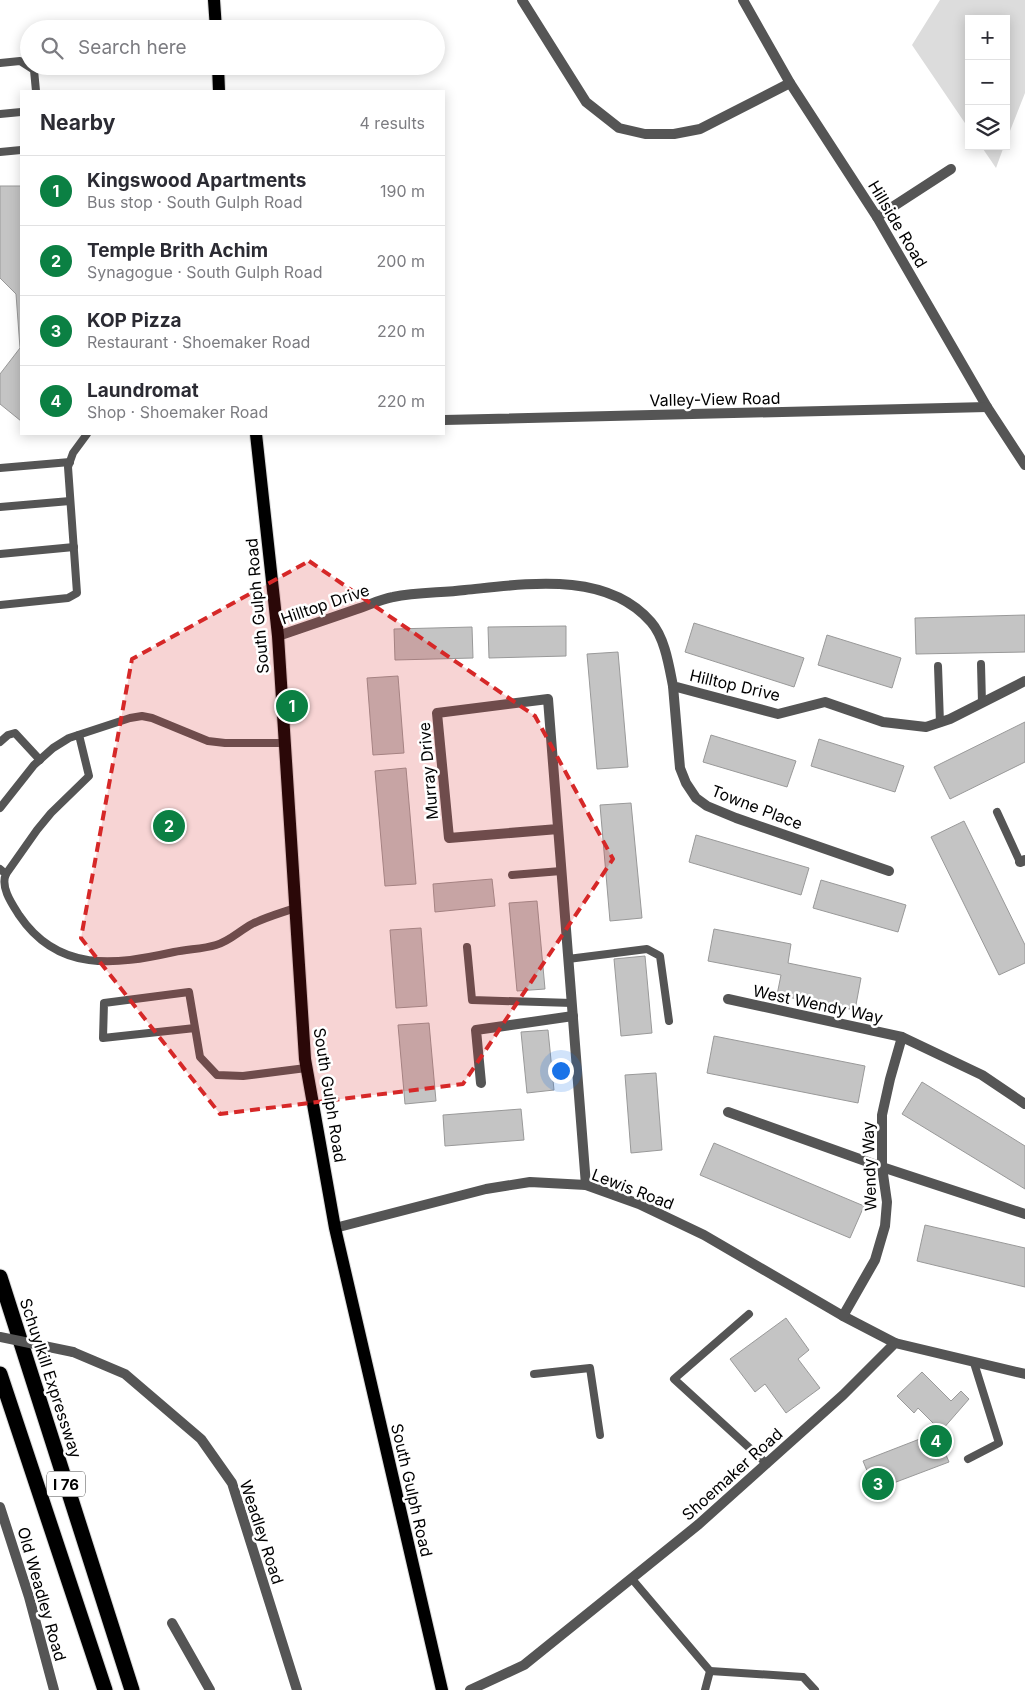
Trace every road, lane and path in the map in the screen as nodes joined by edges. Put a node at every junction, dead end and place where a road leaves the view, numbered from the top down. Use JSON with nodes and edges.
{"nodes":[{"id":1,"x":214,"y":0,"type":"edge"},
{"id":2,"x":522,"y":0,"type":"edge"},
{"id":3,"x":743,"y":0,"type":"edge"},
{"id":4,"x":215,"y":20,"type":"edge"},
{"id":5,"x":20,"y":61,"type":"edge"},
{"id":6,"x":0,"y":63,"type":"edge"},
{"id":7,"x":34,"y":75,"type":"edge"},
{"id":8,"x":218,"y":75,"type":"edge"},
{"id":9,"x":790,"y":82,"type":"junction"},
{"id":10,"x":36,"y":90,"type":"edge"},
{"id":11,"x":219,"y":90,"type":"edge"},
{"id":12,"x":20,"y":112,"type":"edge"},
{"id":13,"x":0,"y":114,"type":"edge"},
{"id":14,"x":20,"y":150,"type":"edge"},
{"id":15,"x":0,"y":152,"type":"edge"},
{"id":16,"x":951,"y":169,"type":"dead end"},
{"id":17,"x":877,"y":217,"type":"junction"},
{"id":18,"x":987,"y":407,"type":"junction"},
{"id":19,"x":445,"y":420,"type":"edge"},
{"id":20,"x":86,"y":435,"type":"edge"},
{"id":21,"x":256,"y":435,"type":"edge"},
{"id":22,"x":70,"y":462,"type":"junction"},
{"id":23,"x":1025,"y":465,"type":"edge"},
{"id":24,"x":0,"y":468,"type":"edge"},
{"id":25,"x":70,"y":501,"type":"junction"},
{"id":26,"x":0,"y":507,"type":"edge"},
{"id":27,"x":74,"y":548,"type":"junction"},
{"id":28,"x":0,"y":554,"type":"edge"},
{"id":29,"x":0,"y":604,"type":"edge"},
{"id":30,"x":278,"y":636,"type":"junction"},
{"id":31,"x":981,"y":664,"type":"dead end"},
{"id":32,"x":938,"y":666,"type":"dead end"},
{"id":33,"x":1025,"y":681,"type":"edge"},
{"id":34,"x":674,"y":686,"type":"junction"},
{"id":35,"x":982,"y":703,"type":"junction"},
{"id":36,"x":940,"y":723,"type":"junction"},
{"id":37,"x":79,"y":735,"type":"junction"},
{"id":38,"x":0,"y":742,"type":"edge"},
{"id":39,"x":285,"y":743,"type":"junction"},
{"id":40,"x":40,"y":760,"type":"junction"},
{"id":41,"x":0,"y":808,"type":"edge"},
{"id":42,"x":997,"y":812,"type":"dead end"},
{"id":43,"x":558,"y":829,"type":"junction"},
{"id":44,"x":1022,"y":861,"type":"edge"},
{"id":45,"x":561,"y":871,"type":"junction"},
{"id":46,"x":889,"y":871,"type":"dead end"},
{"id":47,"x":3,"y":872,"type":"edge"},
{"id":48,"x":512,"y":875,"type":"dead end"},
{"id":49,"x":295,"y":908,"type":"junction"},
{"id":50,"x":467,"y":947,"type":"dead end"},
{"id":51,"x":568,"y":959,"type":"junction"},
{"id":52,"x":728,"y":1000,"type":"dead end"},
{"id":53,"x":572,"y":1003,"type":"junction"},
{"id":54,"x":573,"y":1016,"type":"junction"},
{"id":55,"x":669,"y":1021,"type":"dead end"},
{"id":56,"x":195,"y":1028,"type":"junction"},
{"id":57,"x":902,"y":1037,"type":"junction"},
{"id":58,"x":306,"y":1068,"type":"junction"},
{"id":59,"x":481,"y":1083,"type":"dead end"},
{"id":60,"x":1025,"y":1104,"type":"edge"},
{"id":61,"x":728,"y":1112,"type":"dead end"},
{"id":62,"x":882,"y":1167,"type":"junction"},
{"id":63,"x":586,"y":1185,"type":"junction"},
{"id":64,"x":1025,"y":1214,"type":"edge"},
{"id":65,"x":335,"y":1228,"type":"junction"},
{"id":66,"x":0,"y":1277,"type":"edge"},
{"id":67,"x":749,"y":1314,"type":"dead end"},
{"id":68,"x":843,"y":1316,"type":"junction"},
{"id":69,"x":0,"y":1337,"type":"edge"},
{"id":70,"x":895,"y":1343,"type":"junction"},
{"id":71,"x":974,"y":1363,"type":"junction"},
{"id":72,"x":0,"y":1374,"type":"edge"},
{"id":73,"x":534,"y":1374,"type":"dead end"},
{"id":74,"x":1025,"y":1374,"type":"edge"},
{"id":75,"x":600,"y":1435,"type":"dead end"},
{"id":76,"x":968,"y":1459,"type":"dead end"},
{"id":77,"x":767,"y":1464,"type":"junction"},
{"id":78,"x":0,"y":1507,"type":"edge"},
{"id":79,"x":632,"y":1579,"type":"junction"},
{"id":80,"x":172,"y":1623,"type":"dead end"},
{"id":81,"x":710,"y":1671,"type":"junction"},
{"id":82,"x":54,"y":1690,"type":"edge"},
{"id":83,"x":105,"y":1690,"type":"edge"},
{"id":84,"x":132,"y":1690,"type":"edge"},
{"id":85,"x":210,"y":1690,"type":"edge"},
{"id":86,"x":297,"y":1690,"type":"edge"},
{"id":87,"x":442,"y":1690,"type":"edge"},
{"id":88,"x":470,"y":1690,"type":"edge"},
{"id":89,"x":705,"y":1690,"type":"edge"},
{"id":90,"x":815,"y":1690,"type":"edge"}],
"edges":[{"from":1,"to":4,"type":"main road"},
{"from":2,"to":9,"type":"street"},
{"from":3,"to":9,"type":"street","name":"Hillside Road"},
{"from":5,"to":6,"type":"lane"},
{"from":7,"to":10,"type":"lane"},
{"from":8,"to":11,"type":"main road"},
{"from":9,"to":17,"type":"street","name":"Hillside Road"},
{"from":12,"to":13,"type":"lane"},
{"from":14,"to":15,"type":"lane"},
{"from":16,"to":17,"type":"street"},
{"from":17,"to":18,"type":"street","name":"Hillside Road"},
{"from":18,"to":19,"type":"street","name":"Valley-View Road"},
{"from":18,"to":23,"type":"street","name":"Hillside Road"},
{"from":20,"to":22,"type":"lane"},
{"from":21,"to":30,"type":"main road","name":"South Gulph Road"},
{"from":22,"to":24,"type":"lane"},
{"from":22,"to":25,"type":"lane"},
{"from":25,"to":26,"type":"lane"},
{"from":25,"to":27,"type":"lane"},
{"from":27,"to":28,"type":"lane"},
{"from":27,"to":29,"type":"lane"},
{"from":30,"to":34,"type":"street","name":"Hilltop Drive"},
{"from":30,"to":39,"type":"main road","name":"South Gulph Road"},
{"from":31,"to":35,"type":"lane"},
{"from":32,"to":36,"type":"lane"},
{"from":33,"to":35,"type":"street","name":"Hilltop Drive"},
{"from":34,"to":36,"type":"street","name":"Hilltop Drive"},
{"from":34,"to":46,"type":"street","name":"Towne Place"},
{"from":35,"to":36,"type":"street","name":"Hilltop Drive"},
{"from":37,"to":39,"type":"lane"},
{"from":37,"to":40,"type":"lane"},
{"from":37,"to":47,"type":"lane"},
{"from":38,"to":40,"type":"lane"},
{"from":39,"to":49,"type":"main road","name":"South Gulph Road"},
{"from":40,"to":41,"type":"lane"},
{"from":42,"to":44,"type":"lane"},
{"from":43,"to":43,"type":"street","name":"Murray Drive"},
{"from":43,"to":45,"type":"street","name":"Murray Drive"},
{"from":45,"to":48,"type":"lane"},
{"from":45,"to":51,"type":"street","name":"Murray Drive"},
{"from":47,"to":49,"type":"lane"},
{"from":49,"to":58,"type":"main road","name":"South Gulph Road"},
{"from":50,"to":53,"type":"lane"},
{"from":51,"to":53,"type":"street","name":"Murray Drive"},
{"from":51,"to":55,"type":"lane"},
{"from":52,"to":57,"type":"street","name":"West Wendy Way"},
{"from":53,"to":54,"type":"street","name":"Murray Drive"},
{"from":54,"to":59,"type":"street"},
{"from":54,"to":63,"type":"street","name":"Murray Drive"},
{"from":56,"to":56,"type":"lane"},
{"from":56,"to":58,"type":"lane"},
{"from":57,"to":60,"type":"street","name":"West Wendy Way"},
{"from":57,"to":62,"type":"street","name":"Wendy Way"},
{"from":58,"to":65,"type":"main road","name":"South Gulph Road"},
{"from":61,"to":62,"type":"street"},
{"from":62,"to":64,"type":"street"},
{"from":62,"to":68,"type":"street","name":"Wendy Way"},
{"from":63,"to":65,"type":"street","name":"Lewis Road"},
{"from":63,"to":68,"type":"street","name":"Lewis Road"},
{"from":65,"to":87,"type":"main road","name":"South Gulph Road"},
{"from":66,"to":84,"type":"highway","name":"Schuylkill Expressway","number":"I 76"},
{"from":67,"to":77,"type":"lane"},
{"from":68,"to":70,"type":"street","name":"Lewis Road"},
{"from":69,"to":86,"type":"street","name":"Weadley Road","bridge":true},
{"from":70,"to":71,"type":"street"},
{"from":70,"to":77,"type":"street","name":"Shoemaker Road"},
{"from":71,"to":74,"type":"street"},
{"from":71,"to":76,"type":"lane"},
{"from":72,"to":83,"type":"highway","number":"I 76"},
{"from":73,"to":75,"type":"lane"},
{"from":77,"to":79,"type":"street","name":"Shoemaker Road"},
{"from":78,"to":82,"type":"street","name":"Old Weadley Road"},
{"from":79,"to":81,"type":"lane"},
{"from":79,"to":88,"type":"street","name":"Shoemaker Road"},
{"from":80,"to":85,"type":"street"},
{"from":81,"to":89,"type":"lane"},
{"from":81,"to":90,"type":"lane"}]}
